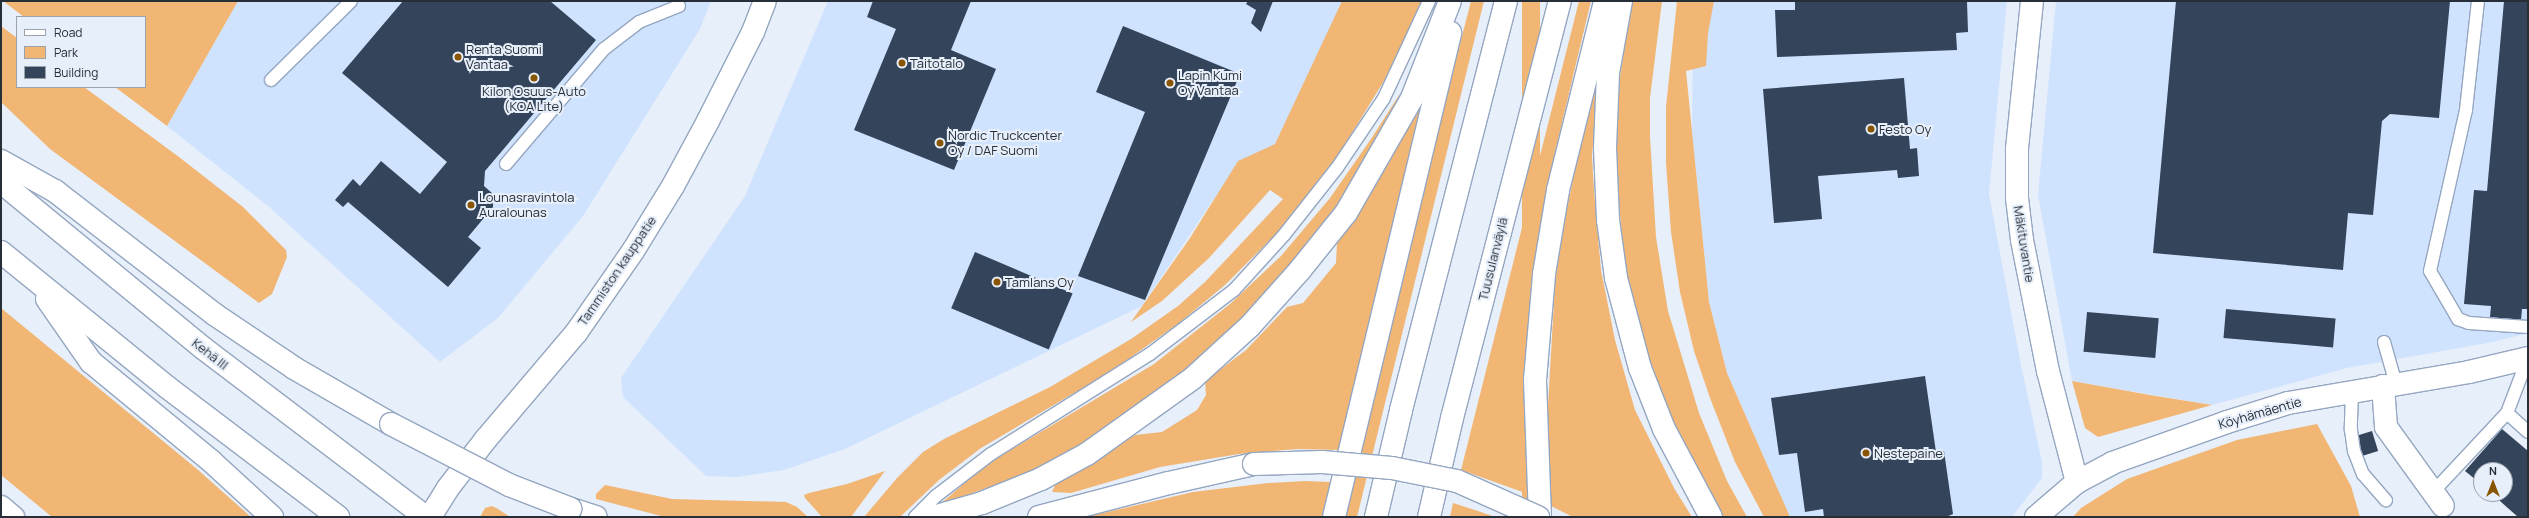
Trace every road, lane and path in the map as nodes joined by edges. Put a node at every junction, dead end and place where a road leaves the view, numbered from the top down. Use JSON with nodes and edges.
{"nodes":[{"id":1,"x":351,"y":1,"type":"edge"},
{"id":2,"x":765,"y":1,"type":"edge"},
{"id":3,"x":1429,"y":1,"type":"edge"},
{"id":4,"x":1450,"y":1,"type":"edge"},
{"id":5,"x":1457,"y":1,"type":"edge"},
{"id":6,"x":1506,"y":1,"type":"edge"},
{"id":7,"x":1560,"y":1,"type":"edge"},
{"id":8,"x":1604,"y":1,"type":"edge"},
{"id":9,"x":1621,"y":1,"type":"edge"},
{"id":10,"x":2032,"y":1,"type":"edge"},
{"id":11,"x":2478,"y":1,"type":"edge"},
{"id":12,"x":679,"y":6,"type":"dead end"},
{"id":13,"x":271,"y":80,"type":"dead end"},
{"id":14,"x":1,"y":161,"type":"edge"},
{"id":15,"x":506,"y":164,"type":"dead end"},
{"id":16,"x":1,"y":182,"type":"edge"},
{"id":17,"x":1,"y":252,"type":"edge"},
{"id":18,"x":33,"y":278,"type":"junction"},
{"id":19,"x":2528,"y":327,"type":"edge"},
{"id":20,"x":2384,"y":342,"type":"dead end"},
{"id":21,"x":2528,"y":358,"type":"edge"},
{"id":22,"x":2390,"y":385,"type":"junction"},
{"id":23,"x":2352,"y":392,"type":"junction"},
{"id":24,"x":2507,"y":413,"type":"junction"},
{"id":25,"x":2528,"y":432,"type":"edge"},
{"id":26,"x":2077,"y":482,"type":"junction"},
{"id":27,"x":2438,"y":499,"type":"joint"},
{"id":28,"x":2386,"y":500,"type":"dead end"},
{"id":29,"x":1,"y":507,"type":"edge"},
{"id":30,"x":336,"y":515,"type":"edge"},
{"id":31,"x":13,"y":517,"type":"edge"},
{"id":32,"x":272,"y":517,"type":"edge"},
{"id":33,"x":426,"y":517,"type":"edge"},
{"id":34,"x":430,"y":517,"type":"edge"},
{"id":35,"x":596,"y":517,"type":"edge"},
{"id":36,"x":914,"y":517,"type":"edge"},
{"id":37,"x":933,"y":517,"type":"edge"},
{"id":38,"x":1040,"y":517,"type":"edge"},
{"id":39,"x":1334,"y":517,"type":"edge"},
{"id":40,"x":1376,"y":517,"type":"edge"},
{"id":41,"x":1429,"y":517,"type":"edge"},
{"id":42,"x":1539,"y":517,"type":"edge"},
{"id":43,"x":1711,"y":517,"type":"edge"},
{"id":44,"x":2036,"y":517,"type":"edge"}],
"edges":[{"from":1,"to":13,"type":"lane"},
{"from":2,"to":34,"type":"main road","name":"Tammiston kauppatie"},
{"from":3,"to":36,"type":"lane"},
{"from":4,"to":37,"type":"main road"},
{"from":5,"to":39,"type":"main road"},
{"from":6,"to":40,"type":"main road"},
{"from":7,"to":41,"type":"main road","name":"Tuusulanväylä"},
{"from":8,"to":42,"type":"main road"},
{"from":9,"to":43,"type":"main road"},
{"from":10,"to":26,"type":"main road","name":"Mäkituvantie"},
{"from":11,"to":19,"type":"lane"},
{"from":12,"to":15,"type":"lane"},
{"from":14,"to":35,"type":"main road","bridge":true},
{"from":16,"to":33,"type":"main road","name":"Kehä III"},
{"from":17,"to":18,"type":"main road"},
{"from":18,"to":30,"type":"main road"},
{"from":18,"to":32,"type":"main road"},
{"from":20,"to":22,"type":"lane"},
{"from":21,"to":22,"type":"main road","name":"Köyhämäentie"},
{"from":21,"to":24,"type":"lane"},
{"from":22,"to":23,"type":"main road","name":"Köyhämäentie"},
{"from":22,"to":27,"type":"main road"},
{"from":23,"to":26,"type":"main road","name":"Köyhämäentie"},
{"from":23,"to":28,"type":"lane"},
{"from":24,"to":25,"type":"lane"},
{"from":24,"to":27,"type":"lane"},
{"from":26,"to":44,"type":"main road","name":"Köyhämäentie"},
{"from":29,"to":31,"type":"main road"},
{"from":38,"to":42,"type":"main road","bridge":true}]}
